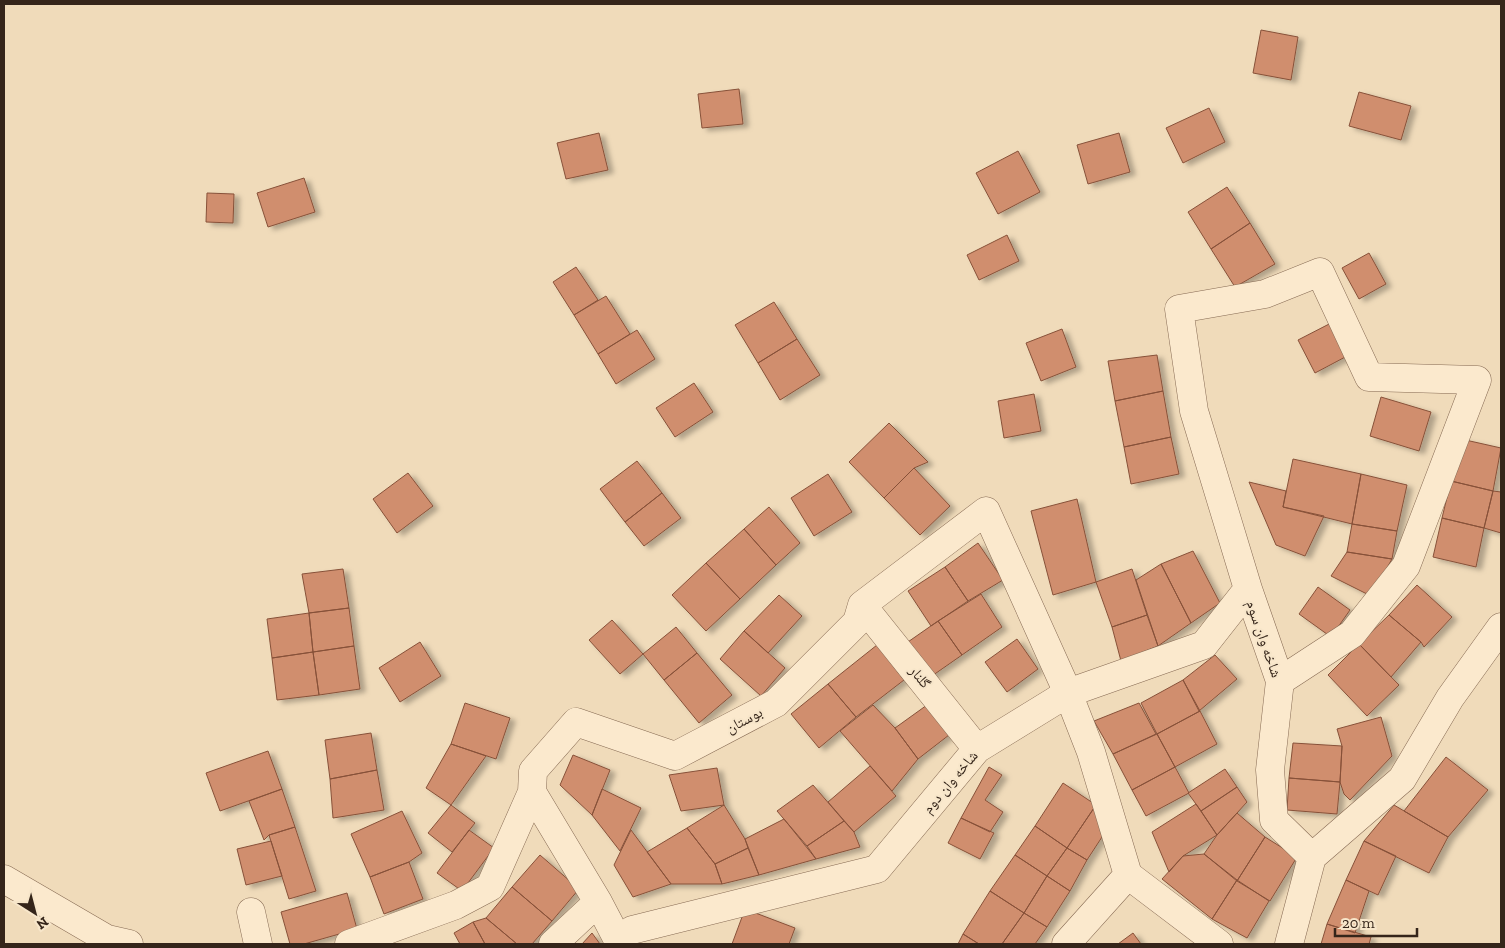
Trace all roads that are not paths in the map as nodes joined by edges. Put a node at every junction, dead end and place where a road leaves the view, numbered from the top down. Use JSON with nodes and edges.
{"nodes":[{"id":1,"x":1248,"y":589,"type":"junction"},
{"id":2,"x":862,"y":605,"type":"junction"},
{"id":3,"x":1501,"y":627,"type":"edge"},
{"id":4,"x":1280,"y":681,"type":"junction"},
{"id":5,"x":1068,"y":693,"type":"junction"},
{"id":6,"x":977,"y":749,"type":"junction"},
{"id":7,"x":532,"y":792,"type":"junction"},
{"id":8,"x":1312,"y":857,"type":"junction"},
{"id":9,"x":1128,"y":875,"type":"junction"},
{"id":10,"x":4,"y":879,"type":"edge"},
{"id":11,"x":598,"y":902,"type":"junction"},
{"id":12,"x":251,"y":912,"type":"dead end"},
{"id":13,"x":629,"y":941,"type":"edge"},
{"id":14,"x":129,"y":944,"type":"edge"},
{"id":15,"x":258,"y":944,"type":"edge"},
{"id":16,"x":349,"y":944,"type":"edge"},
{"id":17,"x":553,"y":944,"type":"edge"},
{"id":18,"x":1066,"y":944,"type":"edge"},
{"id":19,"x":1219,"y":944,"type":"edge"},
{"id":20,"x":1289,"y":944,"type":"edge"}],
"edges":[{"from":1,"to":4,"type":"street","name":"شاخه وان سوم"},
{"from":1,"to":4,"type":"street"},
{"from":1,"to":5,"type":"street","name":"شاخه وان سوم"},
{"from":2,"to":5,"type":"street","name":"بوستان"},
{"from":2,"to":6,"type":"street","name":"گلنار"},
{"from":2,"to":7,"type":"street","name":"بوستان"},
{"from":3,"to":8,"type":"street"},
{"from":4,"to":8,"type":"street","name":"شاخه وان سوم"},
{"from":5,"to":6,"type":"street","name":"شاخه وان دوم"},
{"from":5,"to":9,"type":"street"},
{"from":6,"to":13,"type":"street","name":"شاخه وان دوم"},
{"from":7,"to":11,"type":"street"},
{"from":7,"to":16,"type":"street","name":"بوستان"},
{"from":8,"to":20,"type":"street"},
{"from":9,"to":18,"type":"street"},
{"from":9,"to":19,"type":"street"},
{"from":10,"to":14,"type":"street"},
{"from":11,"to":13,"type":"street"},
{"from":11,"to":17,"type":"street"},
{"from":12,"to":15,"type":"street"}]}
